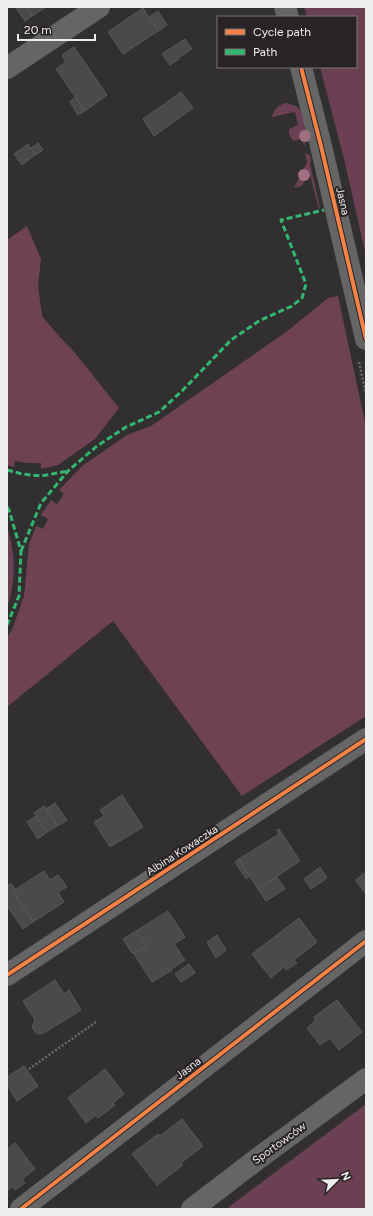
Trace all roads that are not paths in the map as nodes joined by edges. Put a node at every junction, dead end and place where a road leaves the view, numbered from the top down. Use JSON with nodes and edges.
{"nodes":[{"id":1,"x":98,"y":7,"type":"edge"},
{"id":2,"x":7,"y":68,"type":"edge"},
{"id":3,"x":301,"y":68,"type":"edge"},
{"id":4,"x":366,"y":339,"type":"edge"},
{"id":5,"x":366,"y":740,"type":"edge"},
{"id":6,"x":366,"y":941,"type":"edge"},
{"id":7,"x":7,"y":975,"type":"edge"},
{"id":8,"x":366,"y":1079,"type":"edge"},
{"id":9,"x":21,"y":1209,"type":"edge"},
{"id":10,"x":192,"y":1209,"type":"edge"}],
"edges":[{"from":1,"to":2,"type":"street"},
{"from":3,"to":4,"type":"street","name":"Jasna"},
{"from":5,"to":7,"type":"street","name":"Albina Kowaczka"},
{"from":6,"to":9,"type":"street","name":"Jasna"},
{"from":8,"to":10,"type":"street","name":"Sportowców"}]}
